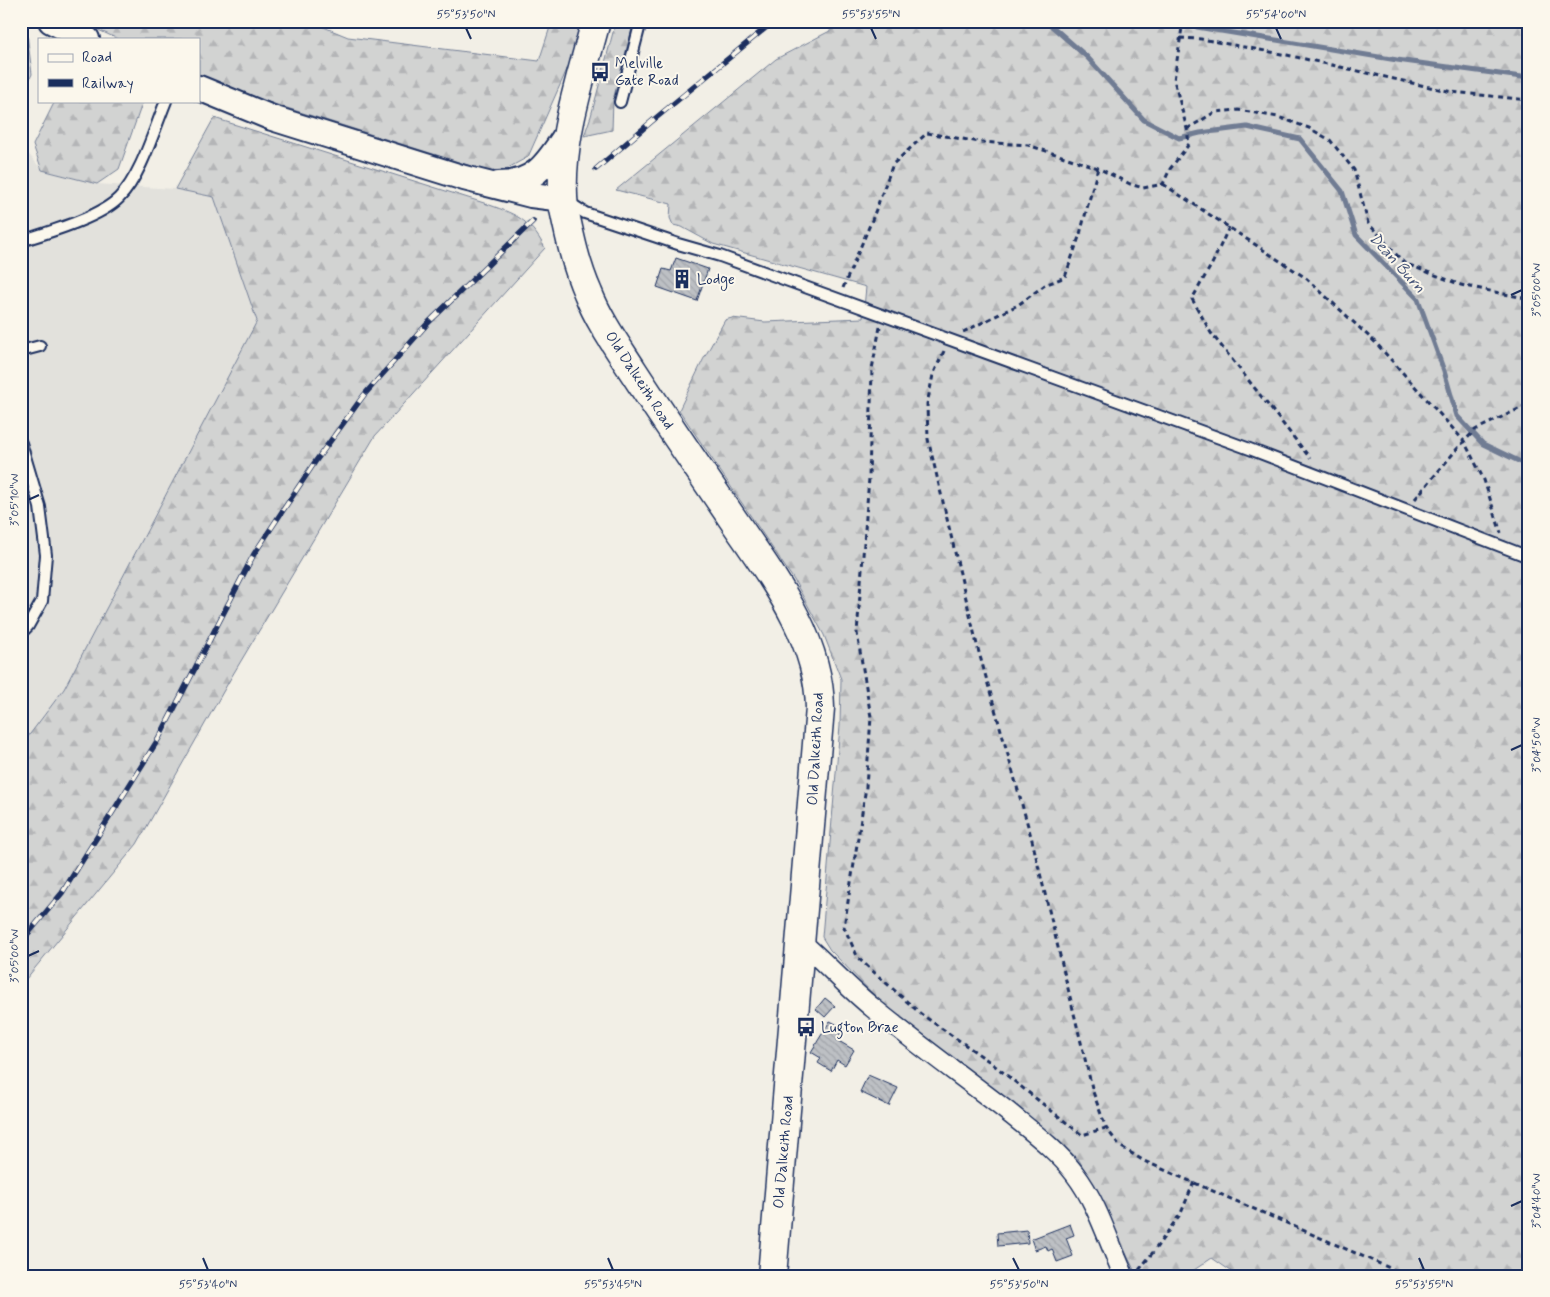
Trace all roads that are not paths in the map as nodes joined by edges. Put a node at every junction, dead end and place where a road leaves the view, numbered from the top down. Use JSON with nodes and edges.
{"nodes":[{"id":1,"x":51,"y":21,"type":"edge"},
{"id":2,"x":596,"y":21,"type":"edge"},
{"id":3,"x":641,"y":21,"type":"edge"},
{"id":4,"x":85,"y":38,"type":"edge"},
{"id":5,"x":200,"y":88,"type":"edge"},
{"id":6,"x":166,"y":102,"type":"edge"},
{"id":7,"x":620,"y":102,"type":"dead end"},
{"id":8,"x":568,"y":132,"type":"junction"},
{"id":9,"x":489,"y":184,"type":"junction"},
{"id":10,"x":563,"y":199,"type":"junction"},
{"id":11,"x":21,"y":241,"type":"edge"},
{"id":12,"x":40,"y":346,"type":"dead end"},
{"id":13,"x":21,"y":351,"type":"edge"},
{"id":14,"x":21,"y":443,"type":"edge"},
{"id":15,"x":1529,"y":557,"type":"edge"},
{"id":16,"x":21,"y":633,"type":"edge"},
{"id":17,"x":800,"y":941,"type":"junction"},
{"id":18,"x":1130,"y":1275,"type":"edge"},
{"id":19,"x":772,"y":1276,"type":"edge"}],
"edges":[{"from":1,"to":4,"type":"street"},
{"from":2,"to":8,"type":"main road","name":"Old Dalkeith Road"},
{"from":3,"to":7,"type":"lane"},
{"from":5,"to":9,"type":"street"},
{"from":6,"to":11,"type":"lane"},
{"from":8,"to":9,"type":"street"},
{"from":8,"to":10,"type":"main road","name":"Old Dalkeith Road"},
{"from":9,"to":10,"type":"street"},
{"from":10,"to":15,"type":"lane"},
{"from":10,"to":17,"type":"main road","name":"Old Dalkeith Road"},
{"from":12,"to":13,"type":"lane"},
{"from":14,"to":16,"type":"lane"},
{"from":17,"to":18,"type":"street"},
{"from":17,"to":19,"type":"main road","name":"Old Dalkeith Road"}]}
